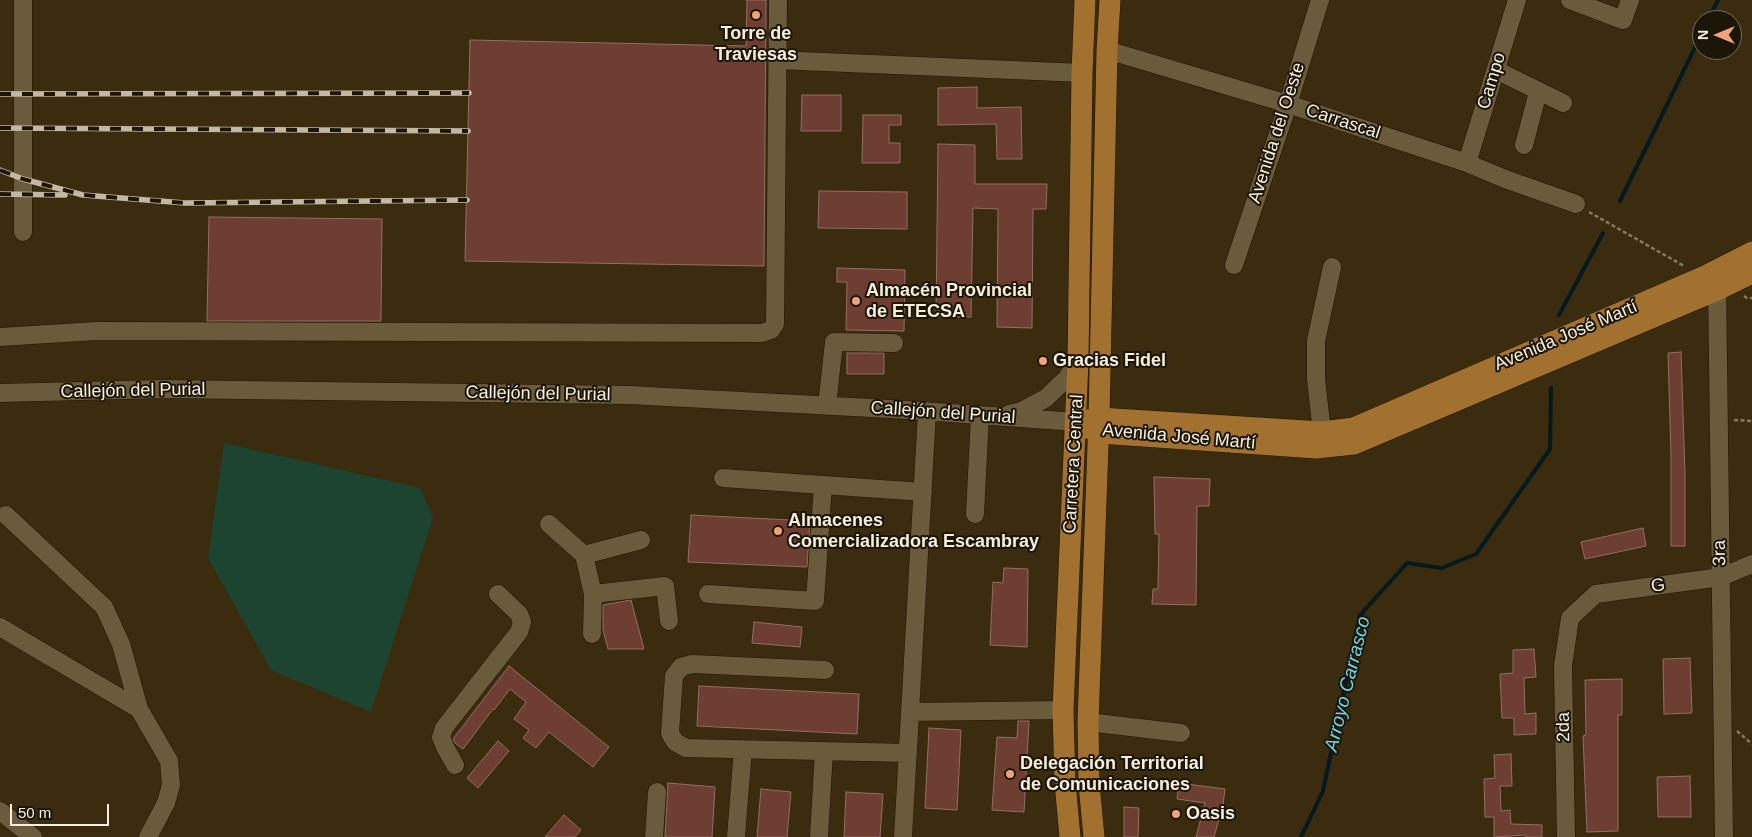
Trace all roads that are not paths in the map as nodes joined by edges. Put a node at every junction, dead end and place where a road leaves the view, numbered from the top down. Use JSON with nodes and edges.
{"nodes":[{"id":1,"x":23,"y":0,"type":"edge"},
{"id":2,"x":778,"y":0,"type":"edge"},
{"id":3,"x":1085,"y":0,"type":"edge"},
{"id":4,"x":1110,"y":0,"type":"edge"},
{"id":5,"x":1320,"y":0,"type":"edge"},
{"id":6,"x":1517,"y":0,"type":"edge"},
{"id":7,"x":1570,"y":0,"type":"edge"},
{"id":8,"x":1630,"y":0,"type":"edge"},
{"id":9,"x":1107,"y":50,"type":"junction"},
{"id":10,"x":777,"y":60,"type":"junction"},
{"id":11,"x":1496,"y":70,"type":"junction"},
{"id":12,"x":1082,"y":73,"type":"junction"},
{"id":13,"x":1538,"y":92,"type":"junction"},
{"id":14,"x":1563,"y":103,"type":"dead end"},
{"id":15,"x":1288,"y":104,"type":"junction"},
{"id":16,"x":1524,"y":145,"type":"dead end"},
{"id":17,"x":1467,"y":163,"type":"junction"},
{"id":18,"x":1576,"y":204,"type":"road end"},
{"id":19,"x":24,"y":232,"type":"dead end"},
{"id":20,"x":1752,"y":252,"type":"edge"},
{"id":21,"x":1234,"y":265,"type":"dead end"},
{"id":22,"x":1332,"y":267,"type":"dead end"},
{"id":23,"x":1752,"y":273,"type":"edge"},
{"id":24,"x":1712,"y":279,"type":"junction"},
{"id":25,"x":0,"y":337,"type":"edge"},
{"id":26,"x":894,"y":343,"type":"dead end"},
{"id":27,"x":1078,"y":361,"type":"junction"},
{"id":28,"x":0,"y":393,"type":"edge"},
{"id":29,"x":827,"y":406,"type":"junction"},
{"id":30,"x":927,"y":412,"type":"junction"},
{"id":31,"x":980,"y":415,"type":"junction"},
{"id":32,"x":999,"y":416,"type":"junction"},
{"id":33,"x":1076,"y":422,"type":"junction"},
{"id":34,"x":1099,"y":426,"type":"junction"},
{"id":35,"x":1322,"y":432,"type":"junction"},
{"id":36,"x":723,"y":478,"type":"dead end"},
{"id":37,"x":823,"y":486,"type":"junction"},
{"id":38,"x":923,"y":492,"type":"junction"},
{"id":39,"x":975,"y":514,"type":"dead end"},
{"id":40,"x":6,"y":515,"type":"dead end"},
{"id":41,"x":549,"y":524,"type":"dead end"},
{"id":42,"x":641,"y":540,"type":"dead end"},
{"id":43,"x":584,"y":555,"type":"junction"},
{"id":44,"x":1752,"y":564,"type":"edge"},
{"id":45,"x":1720,"y":578,"type":"junction"},
{"id":46,"x":498,"y":594,"type":"dead end"},
{"id":47,"x":593,"y":594,"type":"junction"},
{"id":48,"x":708,"y":594,"type":"dead end"},
{"id":49,"x":1570,"y":618,"type":"joint"},
{"id":50,"x":668,"y":621,"type":"dead end"},
{"id":51,"x":0,"y":627,"type":"edge"},
{"id":52,"x":592,"y":634,"type":"dead end"},
{"id":53,"x":825,"y":670,"type":"dead end"},
{"id":54,"x":139,"y":709,"type":"junction"},
{"id":55,"x":1063,"y":710,"type":"junction"},
{"id":56,"x":910,"y":712,"type":"junction"},
{"id":57,"x":1088,"y":722,"type":"junction"},
{"id":58,"x":1182,"y":733,"type":"dead end"},
{"id":59,"x":743,"y":749,"type":"junction"},
{"id":60,"x":824,"y":751,"type":"junction"},
{"id":61,"x":908,"y":753,"type":"junction"},
{"id":62,"x":456,"y":765,"type":"dead end"},
{"id":63,"x":657,"y":792,"type":"dead end"},
{"id":64,"x":0,"y":811,"type":"edge"},
{"id":65,"x":32,"y":837,"type":"edge"},
{"id":66,"x":148,"y":837,"type":"edge"},
{"id":67,"x":654,"y":837,"type":"edge"},
{"id":68,"x":736,"y":837,"type":"edge"},
{"id":69,"x":819,"y":837,"type":"edge"},
{"id":70,"x":903,"y":837,"type":"edge"},
{"id":71,"x":1070,"y":837,"type":"edge"},
{"id":72,"x":1094,"y":837,"type":"edge"},
{"id":73,"x":1566,"y":837,"type":"edge"},
{"id":74,"x":1724,"y":837,"type":"edge"}],
"edges":[{"from":1,"to":19,"type":"street"},
{"from":2,"to":10,"type":"street"},
{"from":3,"to":12,"type":"main road","name":"Carretera Central"},
{"from":4,"to":9,"type":"main road","name":"Carretera Central"},
{"from":5,"to":15,"type":"street","name":"Avenida del Oeste"},
{"from":6,"to":11,"type":"street","name":"Campo"},
{"from":7,"to":8,"type":"street"},
{"from":9,"to":15,"type":"street","name":"Carrascal"},
{"from":9,"to":34,"type":"main road","name":"Carretera Central"},
{"from":10,"to":12,"type":"street"},
{"from":10,"to":25,"type":"street"},
{"from":11,"to":13,"type":"street"},
{"from":11,"to":17,"type":"street","name":"Campo"},
{"from":12,"to":27,"type":"main road","name":"Carretera Central"},
{"from":13,"to":14,"type":"street"},
{"from":13,"to":16,"type":"street"},
{"from":15,"to":17,"type":"street","name":"Carrascal"},
{"from":15,"to":21,"type":"street","name":"Avenida del Oeste"},
{"from":17,"to":18,"type":"street","name":"Carrascal"},
{"from":20,"to":24,"type":"main road","name":"Avenida José Martí"},
{"from":22,"to":35,"type":"street"},
{"from":23,"to":24,"type":"main road","name":"Avenida José Martí"},
{"from":24,"to":34,"type":"main road","name":"Avenida José Martí"},
{"from":24,"to":35,"type":"main road","name":"Avenida José Martí"},
{"from":24,"to":45,"type":"street","name":"3ra"},
{"from":26,"to":29,"type":"street"},
{"from":27,"to":32,"type":"street"},
{"from":27,"to":33,"type":"main road","name":"Carretera Central"},
{"from":28,"to":29,"type":"street","name":"Callejón del Purial"},
{"from":29,"to":30,"type":"street","name":"Callejón del Purial"},
{"from":30,"to":31,"type":"street","name":"Callejón del Purial"},
{"from":30,"to":38,"type":"street"},
{"from":31,"to":32,"type":"street","name":"Callejón del Purial"},
{"from":31,"to":39,"type":"street"},
{"from":32,"to":33,"type":"street","name":"Callejón del Purial"},
{"from":33,"to":34,"type":"main road","name":"Avenida José Martí"},
{"from":33,"to":55,"type":"main road","name":"Carretera Central"},
{"from":34,"to":35,"type":"main road","name":"Avenida José Martí"},
{"from":34,"to":57,"type":"main road","name":"Carretera Central"},
{"from":36,"to":37,"type":"street"},
{"from":37,"to":38,"type":"street"},
{"from":37,"to":48,"type":"street"},
{"from":38,"to":56,"type":"street"},
{"from":40,"to":54,"type":"street"},
{"from":41,"to":43,"type":"street"},
{"from":42,"to":43,"type":"street"},
{"from":43,"to":47,"type":"street"},
{"from":44,"to":45,"type":"street","name":"G"},
{"from":45,"to":49,"type":"street","name":"G"},
{"from":45,"to":74,"type":"street","name":"3ra"},
{"from":46,"to":62,"type":"street"},
{"from":47,"to":50,"type":"street"},
{"from":47,"to":52,"type":"street"},
{"from":49,"to":73,"type":"street","name":"2da"},
{"from":51,"to":54,"type":"street"},
{"from":53,"to":59,"type":"street"},
{"from":54,"to":66,"type":"street"},
{"from":55,"to":56,"type":"street"},
{"from":55,"to":57,"type":"main road"},
{"from":55,"to":71,"type":"main road","name":"Carretera Central"},
{"from":56,"to":61,"type":"street"},
{"from":57,"to":58,"type":"street"},
{"from":57,"to":72,"type":"main road","name":"Carretera Central"},
{"from":59,"to":60,"type":"street"},
{"from":59,"to":68,"type":"street"},
{"from":60,"to":61,"type":"street"},
{"from":60,"to":69,"type":"street"},
{"from":61,"to":70,"type":"street"},
{"from":63,"to":67,"type":"street"},
{"from":64,"to":65,"type":"street"}]}
